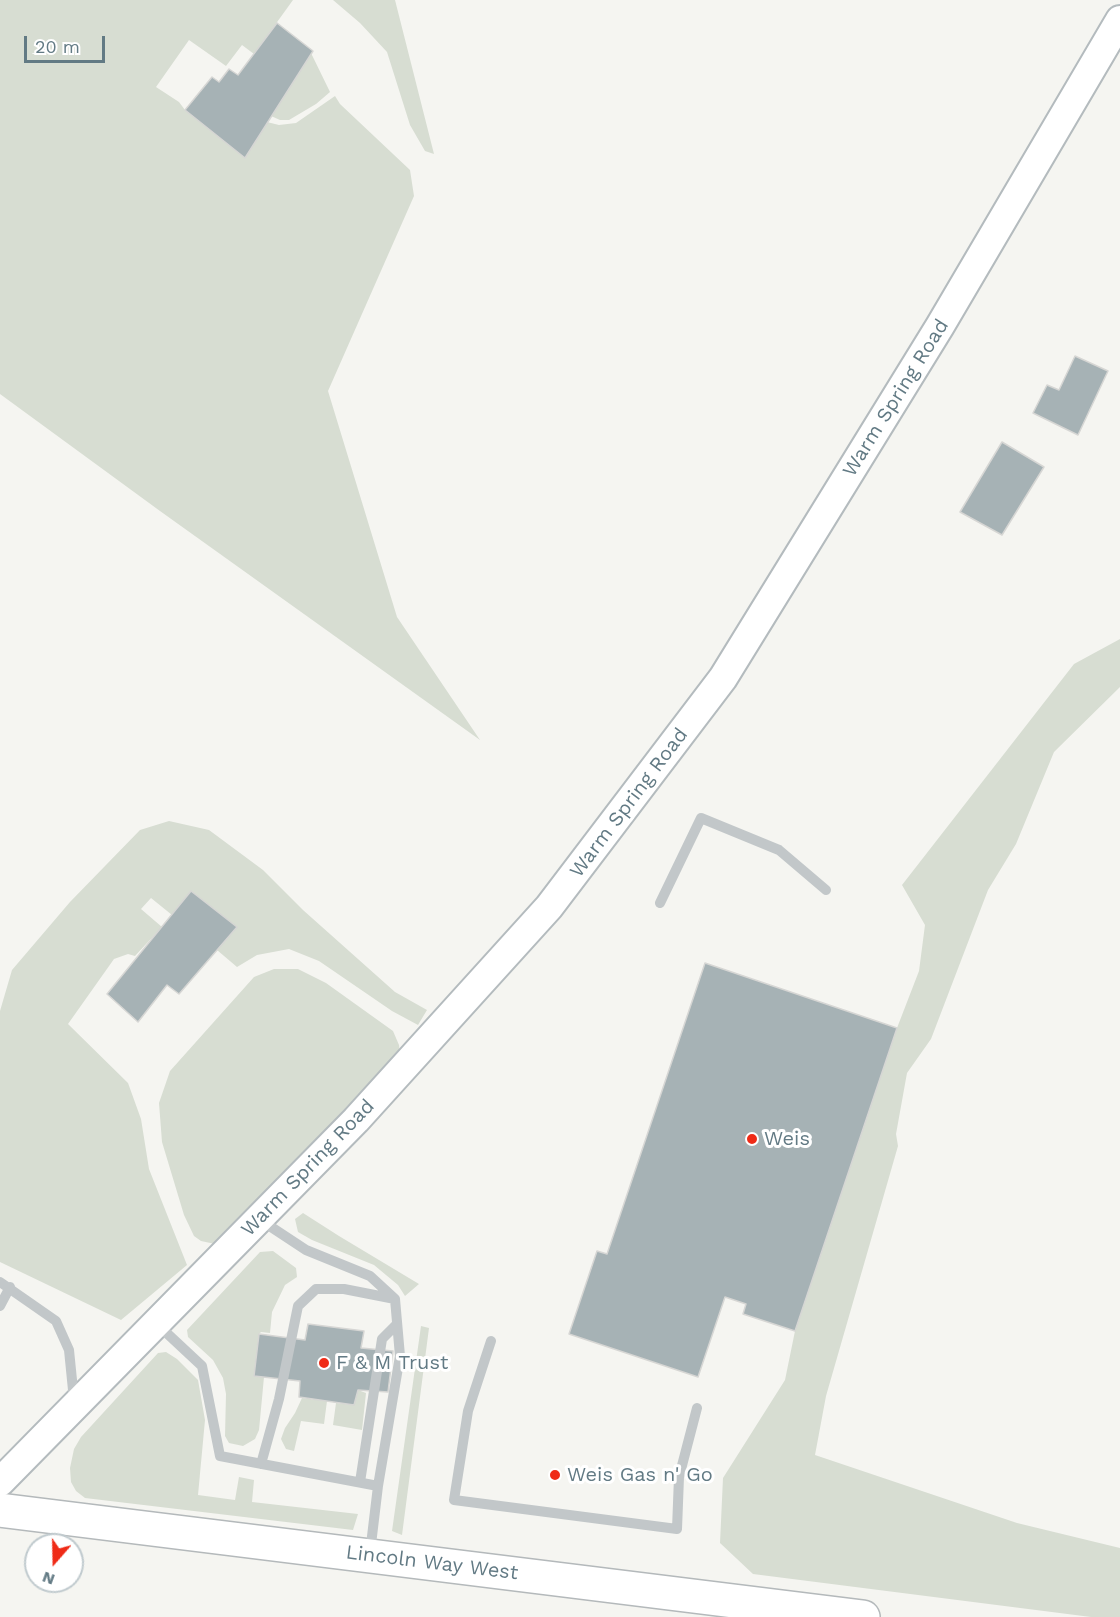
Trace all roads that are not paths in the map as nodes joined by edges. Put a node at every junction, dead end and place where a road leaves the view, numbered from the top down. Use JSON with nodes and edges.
{"nodes":[{"id":1,"x":1120,"y":20,"type":"edge"},
{"id":2,"x":826,"y":890,"type":"dead end"},
{"id":3,"x":660,"y":903,"type":"dead end"},
{"id":4,"x":259,"y":1218,"type":"junction"},
{"id":5,"x":5,"y":1285,"type":"edge"},
{"id":6,"x":395,"y":1299,"type":"junction"},
{"id":7,"x":0,"y":1306,"type":"edge"},
{"id":8,"x":156,"y":1323,"type":"junction"},
{"id":9,"x":397,"y":1324,"type":"junction"},
{"id":10,"x":491,"y":1341,"type":"dead end"},
{"id":11,"x":74,"y":1406,"type":"junction"},
{"id":12,"x":697,"y":1408,"type":"dead end"},
{"id":13,"x":261,"y":1464,"type":"junction"},
{"id":14,"x":0,"y":1482,"type":"edge"},
{"id":15,"x":360,"y":1482,"type":"junction"},
{"id":16,"x":378,"y":1486,"type":"junction"},
{"id":17,"x":0,"y":1510,"type":"edge"},
{"id":18,"x":370,"y":1555,"type":"junction"},
{"id":19,"x":863,"y":1617,"type":"edge"}],
"edges":[{"from":1,"to":4,"type":"main road","name":"Warm Spring Road"},
{"from":2,"to":3,"type":"lane"},
{"from":4,"to":6,"type":"lane"},
{"from":4,"to":8,"type":"main road","name":"Warm Spring Road"},
{"from":5,"to":7,"type":"lane"},
{"from":5,"to":11,"type":"lane"},
{"from":6,"to":9,"type":"lane"},
{"from":6,"to":13,"type":"lane"},
{"from":8,"to":11,"type":"main road","name":"Warm Spring Road"},
{"from":8,"to":13,"type":"lane"},
{"from":9,"to":15,"type":"lane"},
{"from":9,"to":16,"type":"lane"},
{"from":10,"to":12,"type":"lane"},
{"from":11,"to":14,"type":"main road","name":"Warm Spring Road"},
{"from":13,"to":15,"type":"lane"},
{"from":15,"to":16,"type":"lane"},
{"from":16,"to":18,"type":"lane"},
{"from":17,"to":18,"type":"highway","name":"Lincoln Way West"},
{"from":18,"to":19,"type":"highway","name":"Lincoln Way West"}]}
